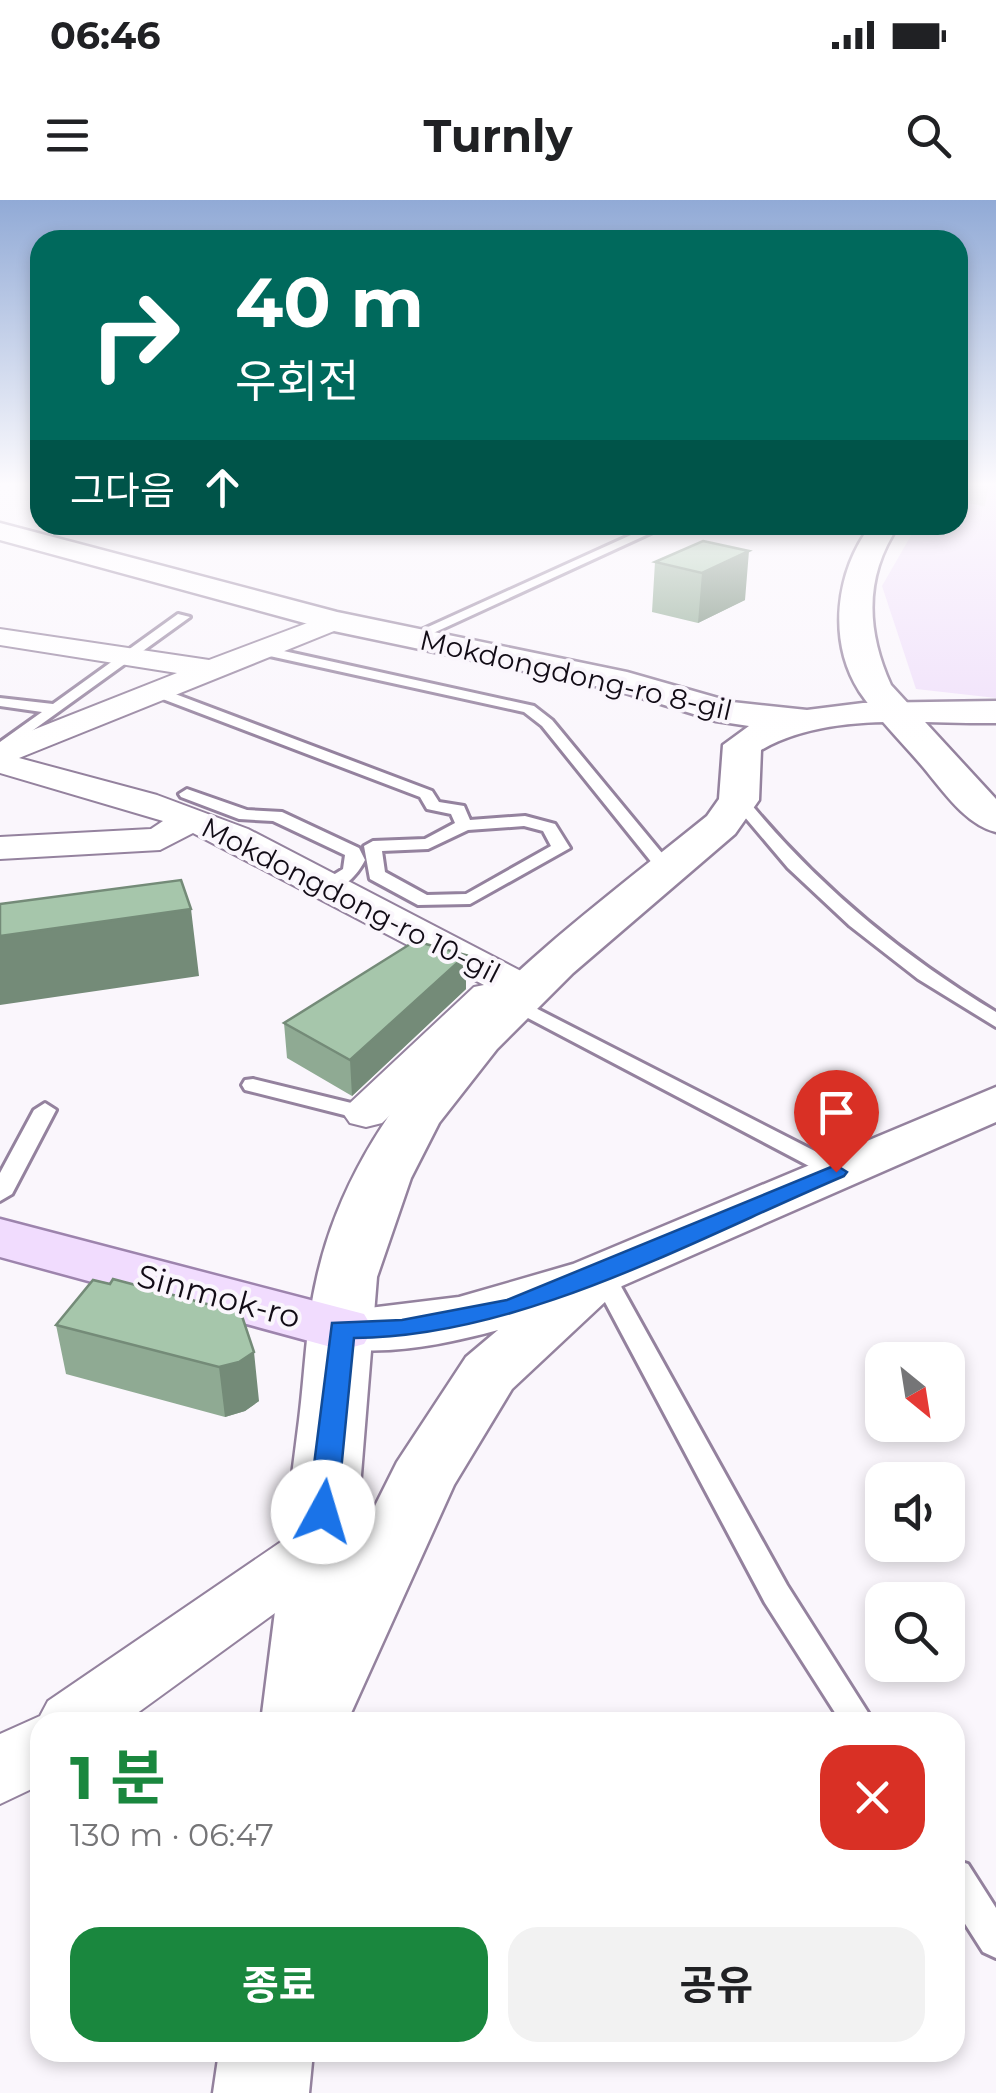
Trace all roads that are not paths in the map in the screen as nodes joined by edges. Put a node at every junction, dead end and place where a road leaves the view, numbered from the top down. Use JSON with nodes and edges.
{"nodes":[{"id":1,"x":144,"y":570,"type":"edge"},
{"id":2,"x":562,"y":570,"type":"edge"},
{"id":3,"x":862,"y":570,"type":"edge"},
{"id":4,"x":183,"y":617,"type":"dead end"},
{"id":5,"x":334,"y":621,"type":"junction"},
{"id":6,"x":1,"y":638,"type":"edge"},
{"id":7,"x":413,"y":638,"type":"junction"},
{"id":8,"x":261,"y":650,"type":"junction"},
{"id":9,"x":127,"y":656,"type":"junction"},
{"id":10,"x":212,"y":670,"type":"junction"},
{"id":11,"x":157,"y":692,"type":"junction"},
{"id":12,"x":683,"y":701,"type":"junction"},
{"id":13,"x":0,"y":702,"type":"edge"},
{"id":14,"x":55,"y":709,"type":"junction"},
{"id":15,"x":996,"y":712,"type":"edge"},
{"id":16,"x":900,"y":714,"type":"junction"},
{"id":17,"x":805,"y":720,"type":"junction"},
{"id":18,"x":742,"y":745,"type":"junction"},
{"id":19,"x":0,"y":752,"type":"edge"},
{"id":20,"x":0,"y":763,"type":"edge"},
{"id":21,"x":739,"y":800,"type":"junction"},
{"id":22,"x":189,"y":806,"type":"junction"},
{"id":23,"x":996,"y":820,"type":"edge"},
{"id":24,"x":464,"y":824,"type":"junction"},
{"id":25,"x":0,"y":848,"type":"edge"},
{"id":26,"x":668,"y":870,"type":"junction"},
{"id":27,"x":521,"y":997,"type":"junction"},
{"id":28,"x":996,"y":1021,"type":"edge"},
{"id":29,"x":253,"y":1084,"type":"dead end"},
{"id":30,"x":387,"y":1098,"type":"junction"},
{"id":31,"x":996,"y":1103,"type":"edge"},
{"id":32,"x":45,"y":1110,"type":"dead end"},
{"id":33,"x":836,"y":1172,"type":"junction"},
{"id":34,"x":0,"y":1194,"type":"edge"},
{"id":35,"x":0,"y":1238,"type":"edge"},
{"id":36,"x":600,"y":1272,"type":"junction"},
{"id":37,"x":342,"y":1329,"type":"junction"},
{"id":38,"x":319,"y":1548,"type":"junction"},
{"id":39,"x":86,"y":1712,"type":"edge"},
{"id":40,"x":305,"y":1712,"type":"edge"},
{"id":41,"x":309,"y":1712,"type":"edge"},
{"id":42,"x":852,"y":1712,"type":"edge"},
{"id":43,"x":30,"y":1753,"type":"edge"},
{"id":44,"x":0,"y":1773,"type":"edge"},
{"id":45,"x":965,"y":1892,"type":"edge"},
{"id":46,"x":996,"y":1940,"type":"edge"},
{"id":47,"x":265,"y":2062,"type":"edge"},
{"id":48,"x":261,"y":2093,"type":"edge"}],
"edges":[{"from":1,"to":5,"type":"street","name":"Mokdongdong-ro 8-gil"},
{"from":2,"to":7,"type":"lane"},
{"from":3,"to":16,"type":"street"},
{"from":4,"to":9,"type":"lane"},
{"from":5,"to":7,"type":"street","name":"Mokdongdong-ro 8-gil"},
{"from":5,"to":8,"type":"street"},
{"from":6,"to":9,"type":"street"},
{"from":7,"to":12,"type":"street","name":"Mokdongdong-ro 8-gil"},
{"from":8,"to":10,"type":"street"},
{"from":8,"to":26,"type":"lane"},
{"from":9,"to":10,"type":"street"},
{"from":9,"to":14,"type":"lane"},
{"from":10,"to":11,"type":"street"},
{"from":11,"to":19,"type":"street"},
{"from":11,"to":24,"type":"lane"},
{"from":12,"to":17,"type":"street","name":"Mokdongdong-ro 8-gil"},
{"from":12,"to":18,"type":"street"},
{"from":13,"to":14,"type":"lane"},
{"from":14,"to":19,"type":"lane"},
{"from":15,"to":16,"type":"street"},
{"from":16,"to":17,"type":"street"},
{"from":16,"to":23,"type":"street"},
{"from":17,"to":18,"type":"street"},
{"from":18,"to":21,"type":"street"},
{"from":20,"to":22,"type":"street","name":"Mokdongdong-ro 10-gil"},
{"from":21,"to":26,"type":"street","name":"Mokdongdong-ro 10-gil"},
{"from":21,"to":28,"type":"lane"},
{"from":22,"to":25,"type":"street"},
{"from":22,"to":27,"type":"street","name":"Mokdongdong-ro 10-gil"},
{"from":24,"to":24,"type":"lane"},
{"from":26,"to":27,"type":"street","name":"Mokdongdong-ro 10-gil"},
{"from":27,"to":30,"type":"street","name":"Mokdongdong-ro 10-gil"},
{"from":27,"to":33,"type":"lane"},
{"from":29,"to":30,"type":"lane"},
{"from":30,"to":37,"type":"street","name":"Mokdongdong-ro 10-gil"},
{"from":31,"to":33,"type":"street"},
{"from":32,"to":34,"type":"lane"},
{"from":33,"to":36,"type":"street"},
{"from":35,"to":37,"type":"main road","name":"Sinmok-ro"},
{"from":36,"to":37,"type":"street"},
{"from":36,"to":41,"type":"street"},
{"from":36,"to":42,"type":"lane"},
{"from":37,"to":38,"type":"street","name":"Sinmok-ro"},
{"from":38,"to":39,"type":"street"},
{"from":38,"to":40,"type":"street","name":"Sinmok-ro"},
{"from":43,"to":44,"type":"street"},
{"from":45,"to":46,"type":"lane"},
{"from":47,"to":48,"type":"street"}]}
